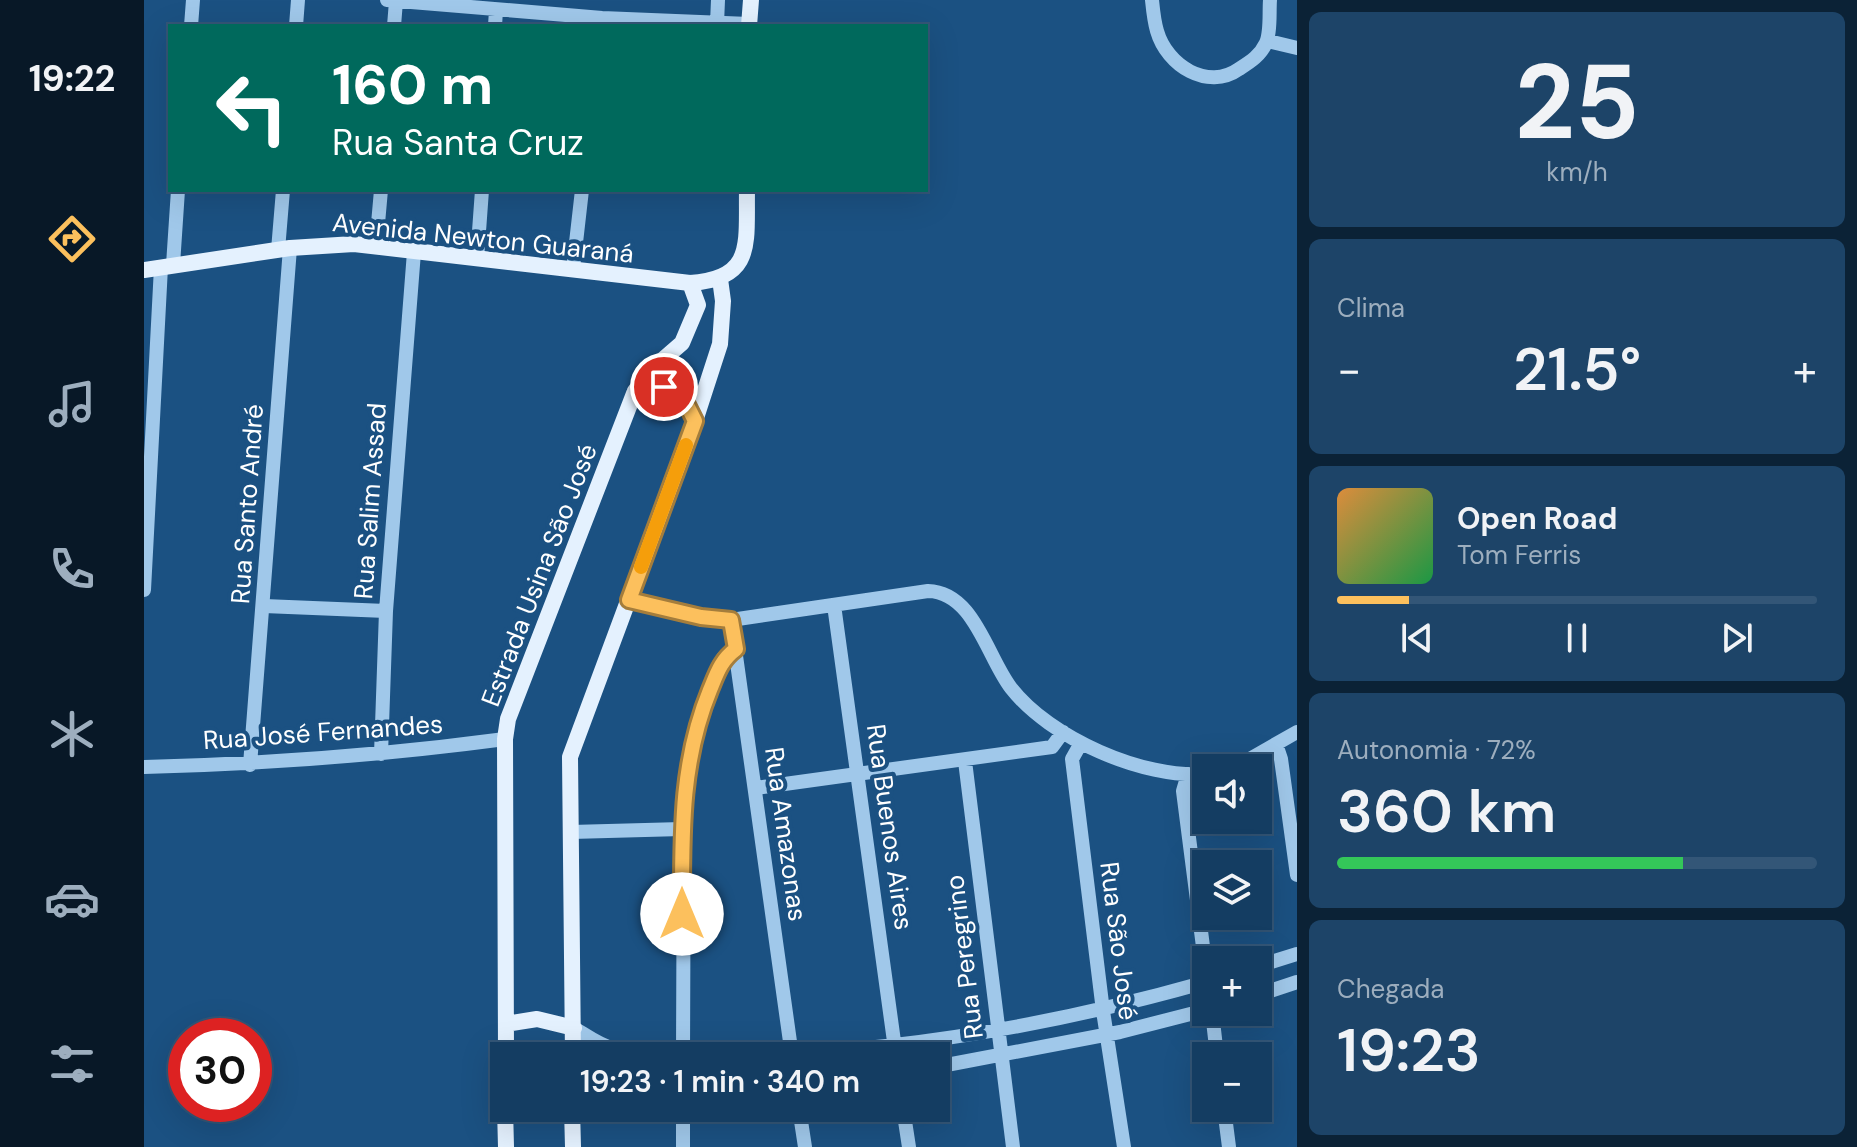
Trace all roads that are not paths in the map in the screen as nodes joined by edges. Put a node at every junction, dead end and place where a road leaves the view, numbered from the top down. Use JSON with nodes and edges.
{"nodes":[{"id":1,"x":193,"y":0,"type":"edge"},
{"id":2,"x":298,"y":0,"type":"edge"},
{"id":3,"x":387,"y":0,"type":"edge"},
{"id":4,"x":718,"y":0,"type":"edge"},
{"id":5,"x":751,"y":0,"type":"edge"},
{"id":6,"x":1152,"y":0,"type":"edge"},
{"id":7,"x":1270,"y":0,"type":"edge"},
{"id":8,"x":396,"y":1,"type":"edge"},
{"id":9,"x":439,"y":1,"type":"edge"},
{"id":10,"x":496,"y":10,"type":"junction"},
{"id":11,"x":602,"y":22,"type":"edge"},
{"id":12,"x":191,"y":24,"type":"edge"},
{"id":13,"x":296,"y":24,"type":"edge"},
{"id":14,"x":394,"y":24,"type":"edge"},
{"id":15,"x":495,"y":24,"type":"edge"},
{"id":16,"x":717,"y":24,"type":"joint"},
{"id":17,"x":749,"y":24,"type":"edge"},
{"id":18,"x":1268,"y":41,"type":"junction"},
{"id":19,"x":1297,"y":48,"type":"edge"},
{"id":20,"x":178,"y":192,"type":"edge"},
{"id":21,"x":283,"y":192,"type":"edge"},
{"id":22,"x":381,"y":192,"type":"edge"},
{"id":23,"x":482,"y":192,"type":"edge"},
{"id":24,"x":582,"y":192,"type":"edge"},
{"id":25,"x":747,"y":192,"type":"edge"},
{"id":26,"x":376,"y":246,"type":"junction"},
{"id":27,"x":284,"y":249,"type":"junction"},
{"id":28,"x":414,"y":252,"type":"junction"},
{"id":29,"x":477,"y":259,"type":"junction"},
{"id":30,"x":167,"y":266,"type":"junction"},
{"id":31,"x":573,"y":269,"type":"junction"},
{"id":32,"x":144,"y":270,"type":"edge"},
{"id":33,"x":720,"y":279,"type":"junction"},
{"id":34,"x":690,"y":283,"type":"junction"},
{"id":35,"x":635,"y":391,"type":"junction"},
{"id":36,"x":695,"y":421,"type":"junction"},
{"id":37,"x":144,"y":590,"type":"edge"},
{"id":38,"x":629,"y":600,"type":"junction"},
{"id":39,"x":834,"y":605,"type":"junction"},
{"id":40,"x":264,"y":606,"type":"junction"},
{"id":41,"x":386,"y":611,"type":"junction"},
{"id":42,"x":731,"y":620,"type":"junction"},
{"id":43,"x":736,"y":649,"type":"junction"},
{"id":44,"x":1063,"y":732,"type":"junction"},
{"id":45,"x":1297,"y":732,"type":"edge"},
{"id":46,"x":505,"y":739,"type":"junction"},
{"id":47,"x":1081,"y":743,"type":"junction"},
{"id":48,"x":1276,"y":744,"type":"junction"},
{"id":49,"x":381,"y":754,"type":"junction"},
{"id":50,"x":1258,"y":754,"type":"edge"},
{"id":51,"x":965,"y":761,"type":"junction"},
{"id":52,"x":250,"y":765,"type":"junction"},
{"id":53,"x":144,"y":767,"type":"edge"},
{"id":54,"x":1188,"y":774,"type":"junction"},
{"id":55,"x":1192,"y":774,"type":"edge"},
{"id":56,"x":859,"y":775,"type":"junction"},
{"id":57,"x":756,"y":788,"type":"junction"},
{"id":58,"x":682,"y":829,"type":"junction"},
{"id":59,"x":571,"y":832,"type":"junction"},
{"id":60,"x":1297,"y":875,"type":"edge"},
{"id":61,"x":1203,"y":946,"type":"edge"},
{"id":62,"x":1297,"y":954,"type":"edge"},
{"id":63,"x":1272,"y":962,"type":"edge"},
{"id":64,"x":1297,"y":982,"type":"edge"},
{"id":65,"x":1192,"y":986,"type":"edge"},
{"id":66,"x":1272,"y":990,"type":"edge"},
{"id":67,"x":1103,"y":1011,"type":"junction"},
{"id":68,"x":1192,"y":1015,"type":"edge"},
{"id":69,"x":506,"y":1024,"type":"junction"},
{"id":70,"x":574,"y":1028,"type":"junction"},
{"id":71,"x":997,"y":1032,"type":"junction"},
{"id":72,"x":1107,"y":1034,"type":"junction"},
{"id":73,"x":506,"y":1042,"type":"edge"},
{"id":74,"x":574,"y":1042,"type":"edge"},
{"id":75,"x":594,"y":1042,"type":"edge"},
{"id":76,"x":683,"y":1042,"type":"edge"},
{"id":77,"x":790,"y":1042,"type":"edge"},
{"id":78,"x":894,"y":1042,"type":"edge"},
{"id":79,"x":943,"y":1042,"type":"edge"},
{"id":80,"x":1001,"y":1057,"type":"junction"},
{"id":81,"x":950,"y":1065,"type":"edge"},
{"id":82,"x":505,"y":1122,"type":"edge"},
{"id":83,"x":572,"y":1122,"type":"edge"},
{"id":84,"x":683,"y":1122,"type":"edge"},
{"id":85,"x":801,"y":1122,"type":"edge"},
{"id":86,"x":905,"y":1122,"type":"edge"},
{"id":87,"x":1226,"y":1122,"type":"edge"},
{"id":88,"x":683,"y":1131,"type":"junction"},
{"id":89,"x":506,"y":1147,"type":"edge"},
{"id":90,"x":573,"y":1147,"type":"edge"},
{"id":91,"x":683,"y":1147,"type":"edge"},
{"id":92,"x":692,"y":1147,"type":"edge"},
{"id":93,"x":805,"y":1147,"type":"edge"},
{"id":94,"x":909,"y":1147,"type":"edge"},
{"id":95,"x":1013,"y":1147,"type":"edge"},
{"id":96,"x":1124,"y":1147,"type":"edge"},
{"id":97,"x":1229,"y":1147,"type":"edge"}],
"edges":[{"from":1,"to":12,"type":"street"},
{"from":2,"to":13,"type":"street"},
{"from":3,"to":8,"type":"street"},
{"from":4,"to":16,"type":"street"},
{"from":5,"to":17,"type":"main road"},
{"from":6,"to":18,"type":"street"},
{"from":7,"to":18,"type":"street"},
{"from":8,"to":9,"type":"street"},
{"from":8,"to":14,"type":"street"},
{"from":9,"to":10,"type":"street"},
{"from":10,"to":11,"type":"street"},
{"from":10,"to":15,"type":"street"},
{"from":11,"to":16,"type":"street"},
{"from":18,"to":19,"type":"street"},
{"from":20,"to":30,"type":"street"},
{"from":21,"to":27,"type":"street","name":"Rua Santo André"},
{"from":22,"to":26,"type":"street"},
{"from":23,"to":29,"type":"street"},
{"from":24,"to":31,"type":"street"},
{"from":25,"to":33,"type":"main road"},
{"from":26,"to":27,"type":"main road","name":"Avenida Newton Guaraná"},
{"from":26,"to":28,"type":"main road","name":"Avenida Newton Guaraná"},
{"from":27,"to":30,"type":"main road","name":"Avenida Newton Guaraná"},
{"from":27,"to":40,"type":"street","name":"Rua Santo André"},
{"from":28,"to":29,"type":"main road","name":"Avenida Newton Guaraná"},
{"from":28,"to":41,"type":"street","name":"Rua Salim Assad"},
{"from":29,"to":31,"type":"main road","name":"Avenida Newton Guaraná"},
{"from":30,"to":32,"type":"main road","name":"Avenida Newton Guaraná"},
{"from":30,"to":37,"type":"street"},
{"from":31,"to":34,"type":"main road","name":"Avenida Newton Guaraná"},
{"from":33,"to":34,"type":"main road","name":"Avenida Newton Guaraná"},
{"from":33,"to":36,"type":"main road"},
{"from":34,"to":35,"type":"main road","name":"Estrada Usina São José"},
{"from":35,"to":36,"type":"main road"},
{"from":35,"to":46,"type":"main road","name":"Estrada Usina São José"},
{"from":36,"to":38,"type":"main road"},
{"from":38,"to":42,"type":"street"},
{"from":38,"to":59,"type":"main road"},
{"from":39,"to":42,"type":"street"},
{"from":39,"to":44,"type":"street"},
{"from":39,"to":56,"type":"street","name":"Rua Buenos Aires"},
{"from":40,"to":41,"type":"street"},
{"from":40,"to":52,"type":"street","name":"Rua Santo André"},
{"from":41,"to":49,"type":"street","name":"Rua Salim Assad"},
{"from":42,"to":43,"type":"street","name":"Rua Amazonas"},
{"from":43,"to":57,"type":"street","name":"Rua Amazonas"},
{"from":43,"to":58,"type":"street"},
{"from":44,"to":47,"type":"street"},
{"from":44,"to":51,"type":"street"},
{"from":45,"to":48,"type":"street"},
{"from":46,"to":49,"type":"street","name":"Rua José Fernandes"},
{"from":46,"to":69,"type":"main road","name":"Estrada Usina São José"},
{"from":47,"to":54,"type":"street"},
{"from":47,"to":67,"type":"street","name":"Rua São José"},
{"from":48,"to":50,"type":"street"},
{"from":48,"to":60,"type":"street"},
{"from":49,"to":52,"type":"street","name":"Rua José Fernandes"},
{"from":51,"to":56,"type":"street"},
{"from":51,"to":71,"type":"street","name":"Rua Peregrino"},
{"from":52,"to":53,"type":"street","name":"Rua José Fernandes"},
{"from":54,"to":55,"type":"street"},
{"from":54,"to":61,"type":"street"},
{"from":56,"to":57,"type":"street"},
{"from":56,"to":78,"type":"street","name":"Rua Buenos Aires"},
{"from":57,"to":77,"type":"street","name":"Rua Amazonas"},
{"from":58,"to":59,"type":"street"},
{"from":58,"to":76,"type":"street"},
{"from":59,"to":70,"type":"main road"},
{"from":62,"to":63,"type":"street"},
{"from":64,"to":66,"type":"street"},
{"from":65,"to":67,"type":"street"},
{"from":67,"to":71,"type":"street"},
{"from":67,"to":72,"type":"street","name":"Rua São José"},
{"from":68,"to":72,"type":"street"},
{"from":69,"to":70,"type":"main road"},
{"from":69,"to":73,"type":"main road","name":"Estrada Usina São José"},
{"from":70,"to":74,"type":"main road"},
{"from":70,"to":75,"type":"street"},
{"from":71,"to":79,"type":"street"},
{"from":71,"to":80,"type":"street","name":"Rua Peregrino"},
{"from":72,"to":80,"type":"street"},
{"from":72,"to":96,"type":"street","name":"Rua São José"},
{"from":80,"to":81,"type":"street"},
{"from":80,"to":95,"type":"street","name":"Rua Peregrino"},
{"from":82,"to":89,"type":"main road"},
{"from":83,"to":90,"type":"main road"},
{"from":84,"to":88,"type":"street"},
{"from":85,"to":93,"type":"street"},
{"from":86,"to":94,"type":"street"},
{"from":87,"to":97,"type":"street"},
{"from":88,"to":91,"type":"street"},
{"from":88,"to":92,"type":"street"}]}
